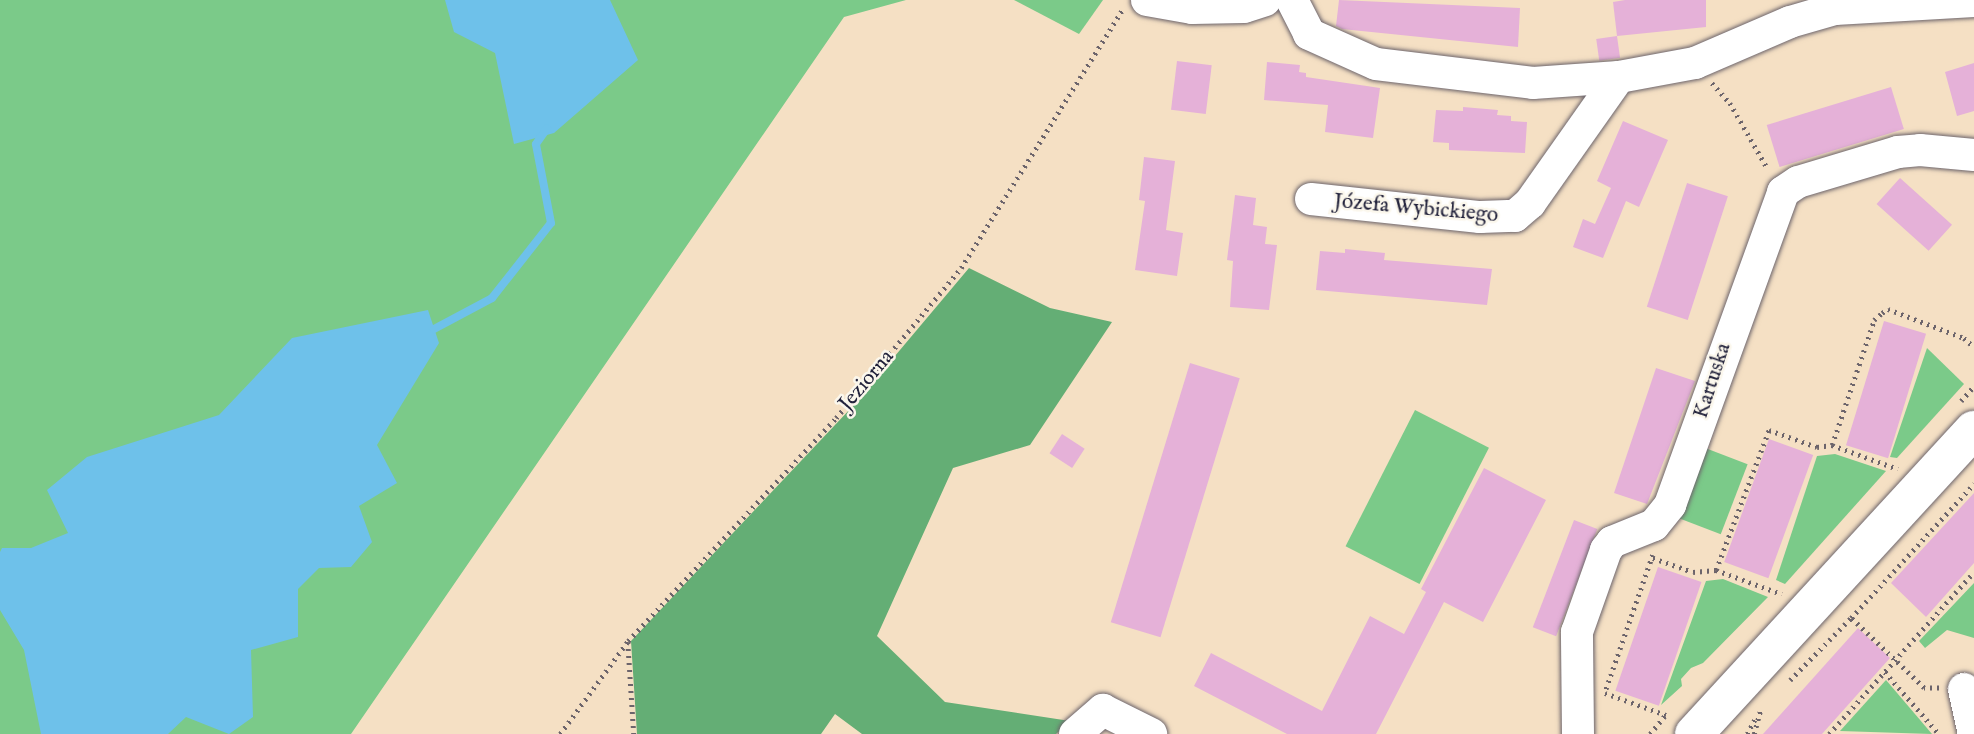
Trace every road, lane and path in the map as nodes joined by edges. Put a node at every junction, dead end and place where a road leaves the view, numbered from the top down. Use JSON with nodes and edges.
{"nodes":[{"id":1,"x":1265,"y":0,"type":"edge"},
{"id":2,"x":1292,"y":0,"type":"edge"},
{"id":3,"x":1974,"y":1,"type":"edge"},
{"id":4,"x":1137,"y":3,"type":"edge"},
{"id":5,"x":1695,"y":63,"type":"junction"},
{"id":6,"x":1619,"y":76,"type":"junction"},
{"id":7,"x":1974,"y":155,"type":"edge"},
{"id":8,"x":1772,"y":176,"type":"dead end"},
{"id":9,"x":1311,"y":198,"type":"dead end"},
{"id":10,"x":1974,"y":347,"type":"edge"},
{"id":11,"x":1974,"y":430,"type":"edge"},
{"id":12,"x":1832,"y":445,"type":"junction"},
{"id":13,"x":1899,"y":469,"type":"dead end"},
{"id":14,"x":1974,"y":484,"type":"edge"},
{"id":15,"x":1653,"y":558,"type":"dead end"},
{"id":16,"x":1716,"y":570,"type":"junction"},
{"id":17,"x":1974,"y":572,"type":"edge"},
{"id":18,"x":1783,"y":595,"type":"dead end"},
{"id":19,"x":1852,"y":618,"type":"junction"},
{"id":20,"x":628,"y":641,"type":"junction"},
{"id":21,"x":1896,"y":659,"type":"junction"},
{"id":22,"x":1885,"y":672,"type":"junction"},
{"id":23,"x":1787,"y":684,"type":"dead end"},
{"id":24,"x":1964,"y":689,"type":"joint"},
{"id":25,"x":1768,"y":703,"type":"dead end"},
{"id":26,"x":1759,"y":712,"type":"junction"},
{"id":27,"x":1831,"y":733,"type":"edge"},
{"id":28,"x":560,"y":734,"type":"edge"},
{"id":29,"x":634,"y":734,"type":"edge"},
{"id":30,"x":1075,"y":734,"type":"edge"},
{"id":31,"x":1151,"y":734,"type":"edge"},
{"id":32,"x":1578,"y":734,"type":"edge"},
{"id":33,"x":1694,"y":734,"type":"edge"},
{"id":34,"x":1747,"y":734,"type":"edge"},
{"id":35,"x":1754,"y":734,"type":"edge"},
{"id":36,"x":1940,"y":734,"type":"edge"},
{"id":37,"x":1974,"y":734,"type":"edge"}],
"edges":[{"from":1,"to":4,"type":"street"},
{"from":2,"to":6,"type":"street"},
{"from":3,"to":5,"type":"street"},
{"from":4,"to":20,"type":"path","name":"Jeziorna"},
{"from":5,"to":6,"type":"street"},
{"from":5,"to":8,"type":"path"},
{"from":6,"to":9,"type":"street","name":"Józefa Wybickiego"},
{"from":7,"to":32,"type":"street","name":"Kartuska"},
{"from":10,"to":12,"type":"path"},
{"from":11,"to":33,"type":"main road"},
{"from":12,"to":13,"type":"path"},
{"from":12,"to":16,"type":"path"},
{"from":14,"to":19,"type":"path"},
{"from":15,"to":16,"type":"path"},
{"from":16,"to":18,"type":"path"},
{"from":17,"to":21,"type":"path"},
{"from":19,"to":21,"type":"path"},
{"from":19,"to":23,"type":"path"},
{"from":20,"to":28,"type":"path","name":"Jeziorna"},
{"from":20,"to":29,"type":"path"},
{"from":21,"to":22,"type":"path"},
{"from":21,"to":24,"type":"path"},
{"from":22,"to":27,"type":"path"},
{"from":22,"to":36,"type":"path"},
{"from":24,"to":37,"type":"street"},
{"from":25,"to":26,"type":"path"},
{"from":26,"to":34,"type":"path"},
{"from":26,"to":35,"type":"path"},
{"from":30,"to":31,"type":"street"}]}
